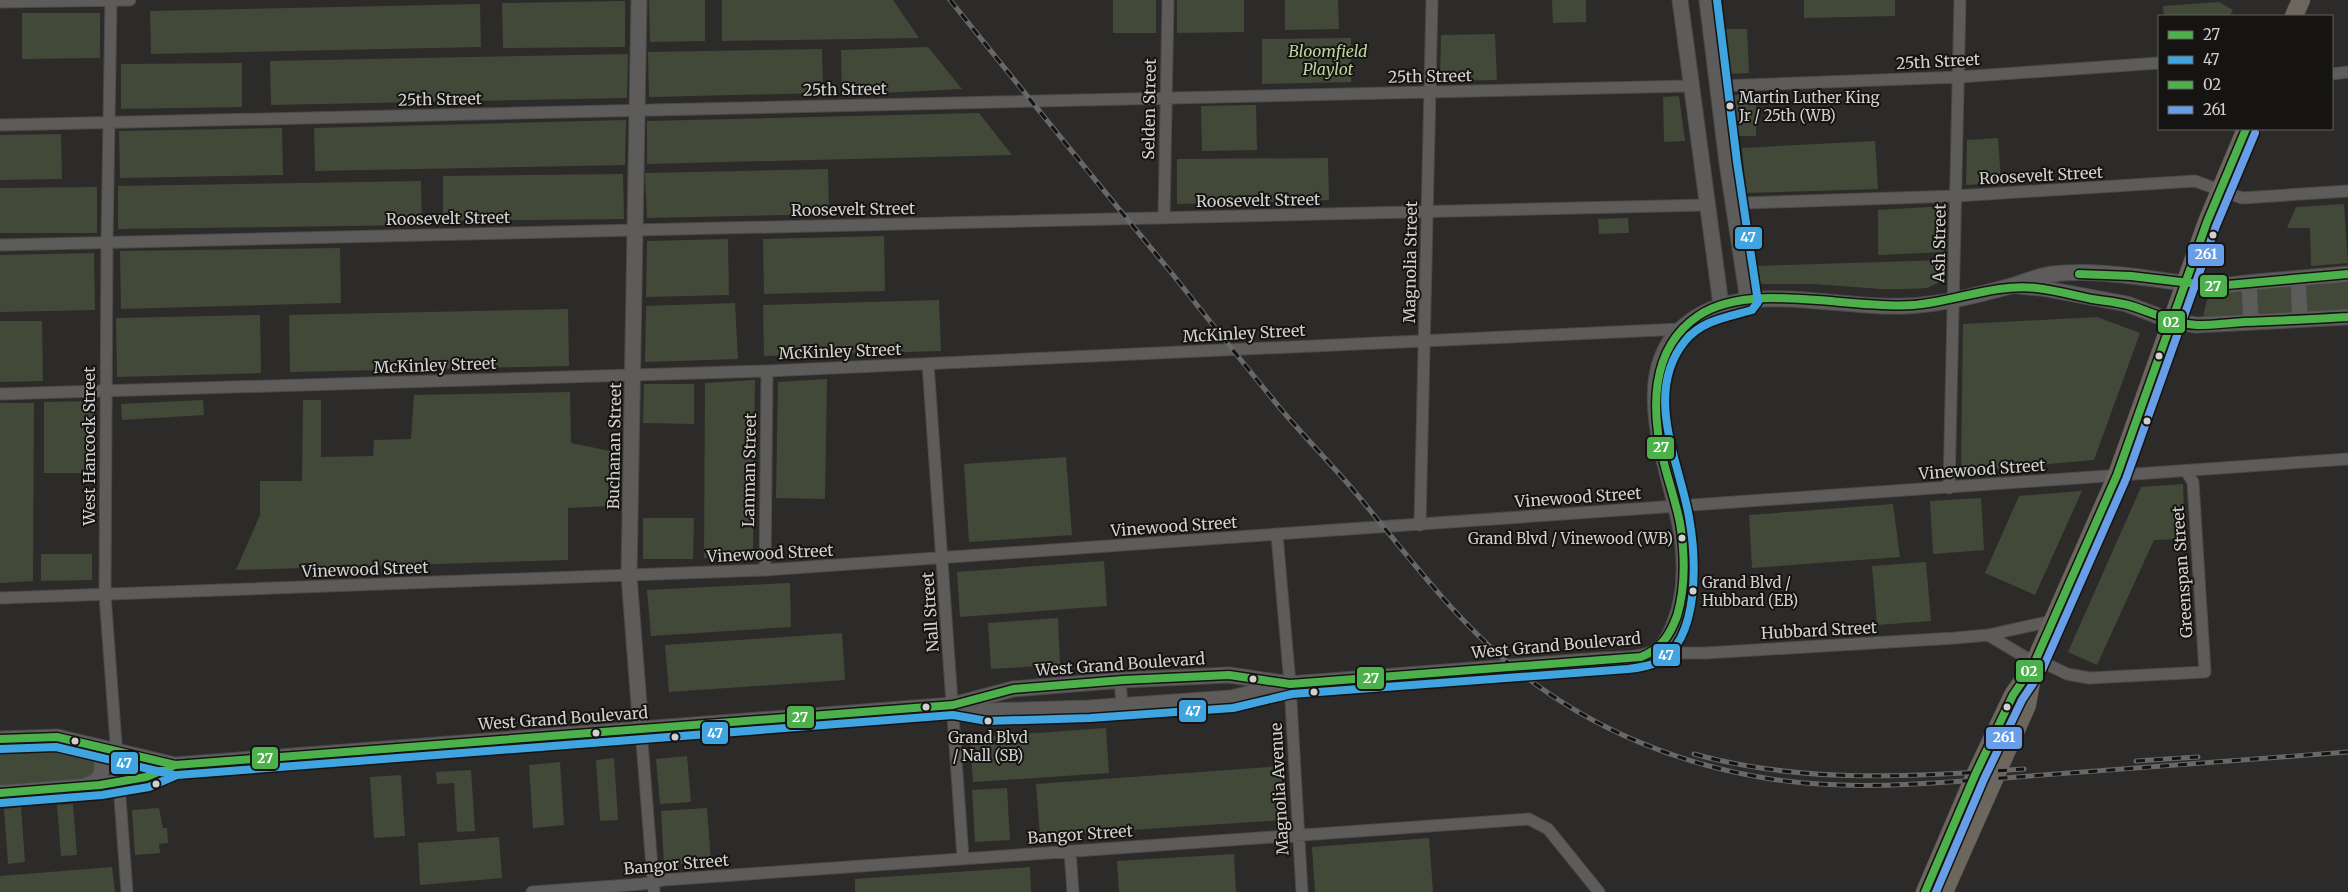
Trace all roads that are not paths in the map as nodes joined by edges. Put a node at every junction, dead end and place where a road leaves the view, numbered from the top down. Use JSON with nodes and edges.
{"nodes":[{"id":1,"x":111,"y":0,"type":"edge"},
{"id":2,"x":130,"y":0,"type":"edge"},
{"id":3,"x":639,"y":0,"type":"edge"},
{"id":4,"x":1168,"y":0,"type":"edge"},
{"id":5,"x":1432,"y":0,"type":"edge"},
{"id":6,"x":1707,"y":0,"type":"edge"},
{"id":7,"x":1960,"y":0,"type":"edge"},
{"id":8,"x":2301,"y":0,"type":"edge"},
{"id":9,"x":1682,"y":1,"type":"edge"},
{"id":10,"x":0,"y":2,"type":"edge"},
{"id":11,"x":2294,"y":15,"type":"edge"},
{"id":12,"x":2158,"y":63,"type":"edge"},
{"id":13,"x":2348,"y":72,"type":"edge"},
{"id":14,"x":2333,"y":74,"type":"edge"},
{"id":15,"x":1959,"y":77,"type":"junction"},
{"id":16,"x":1691,"y":86,"type":"junction"},
{"id":17,"x":1718,"y":86,"type":"junction"},
{"id":18,"x":1430,"y":92,"type":"junction"},
{"id":19,"x":1166,"y":98,"type":"junction"},
{"id":20,"x":638,"y":111,"type":"junction"},
{"id":21,"x":109,"y":122,"type":"junction"},
{"id":22,"x":0,"y":125,"type":"edge"},
{"id":23,"x":1722,"y":125,"type":"junction"},
{"id":24,"x":1696,"y":128,"type":"junction"},
{"id":25,"x":2246,"y":130,"type":"edge"},
{"id":26,"x":1727,"y":163,"type":"junction"},
{"id":27,"x":1701,"y":166,"type":"junction"},
{"id":28,"x":2219,"y":191,"type":"junction"},
{"id":29,"x":2348,"y":191,"type":"edge"},
{"id":30,"x":1956,"y":196,"type":"junction"},
{"id":31,"x":1733,"y":205,"type":"junction"},
{"id":32,"x":1706,"y":206,"type":"junction"},
{"id":33,"x":1427,"y":212,"type":"junction"},
{"id":34,"x":1164,"y":218,"type":"junction"},
{"id":35,"x":635,"y":230,"type":"junction"},
{"id":36,"x":107,"y":242,"type":"junction"},
{"id":37,"x":0,"y":245,"type":"edge"},
{"id":38,"x":2111,"y":274,"type":"junction"},
{"id":39,"x":2348,"y":274,"type":"edge"},
{"id":40,"x":2298,"y":278,"type":"junction"},
{"id":41,"x":2186,"y":282,"type":"junction"},
{"id":42,"x":2249,"y":283,"type":"junction"},
{"id":43,"x":2011,"y":286,"type":"junction"},
{"id":44,"x":1954,"y":300,"type":"junction"},
{"id":45,"x":1748,"y":301,"type":"junction"},
{"id":46,"x":2106,"y":301,"type":"junction"},
{"id":47,"x":1721,"y":305,"type":"junction"},
{"id":48,"x":2348,"y":317,"type":"edge"},
{"id":49,"x":2300,"y":319,"type":"junction"},
{"id":50,"x":2171,"y":321,"type":"junction"},
{"id":51,"x":2251,"y":322,"type":"junction"},
{"id":52,"x":1681,"y":329,"type":"junction"},
{"id":53,"x":1424,"y":341,"type":"junction"},
{"id":54,"x":928,"y":364,"type":"junction"},
{"id":55,"x":767,"y":371,"type":"junction"},
{"id":56,"x":633,"y":375,"type":"junction"},
{"id":57,"x":106,"y":390,"type":"junction"},
{"id":58,"x":0,"y":394,"type":"edge"},
{"id":59,"x":2348,"y":460,"type":"edge"},
{"id":60,"x":2186,"y":471,"type":"junction"},
{"id":61,"x":2117,"y":476,"type":"junction"},
{"id":62,"x":1949,"y":488,"type":"junction"},
{"id":63,"x":1676,"y":507,"type":"junction"},
{"id":64,"x":1420,"y":525,"type":"junction"},
{"id":65,"x":1277,"y":536,"type":"junction"},
{"id":66,"x":942,"y":558,"type":"junction"},
{"id":67,"x":765,"y":570,"type":"junction"},
{"id":68,"x":630,"y":576,"type":"junction"},
{"id":69,"x":105,"y":595,"type":"junction"},
{"id":70,"x":0,"y":598,"type":"edge"},
{"id":71,"x":2052,"y":621,"type":"junction"},
{"id":72,"x":1988,"y":635,"type":"junction"},
{"id":73,"x":1652,"y":653,"type":"junction"},
{"id":74,"x":2035,"y":663,"type":"junction"},
{"id":75,"x":1120,"y":680,"type":"junction"},
{"id":76,"x":1290,"y":684,"type":"junction"},
{"id":77,"x":953,"y":705,"type":"junction"},
{"id":78,"x":1122,"y":705,"type":"junction"},
{"id":79,"x":641,"y":730,"type":"junction"},
{"id":80,"x":0,"y":739,"type":"edge"},
{"id":81,"x":90,"y":745,"type":"junction"},
{"id":82,"x":116,"y":751,"type":"junction"},
{"id":83,"x":175,"y":765,"type":"junction"},
{"id":84,"x":119,"y":782,"type":"junction"},
{"id":85,"x":81,"y":787,"type":"junction"},
{"id":86,"x":0,"y":793,"type":"edge"},
{"id":87,"x":1298,"y":834,"type":"junction"},
{"id":88,"x":1070,"y":851,"type":"junction"},
{"id":89,"x":963,"y":858,"type":"junction"},
{"id":90,"x":653,"y":887,"type":"edge"},
{"id":91,"x":127,"y":892,"type":"edge"},
{"id":92,"x":532,"y":892,"type":"edge"},
{"id":93,"x":1073,"y":892,"type":"edge"},
{"id":94,"x":1302,"y":892,"type":"edge"},
{"id":95,"x":1599,"y":892,"type":"edge"},
{"id":96,"x":1925,"y":892,"type":"edge"},
{"id":97,"x":1944,"y":892,"type":"edge"}],
"edges":[{"from":1,"to":2,"type":"street"},
{"from":1,"to":10,"type":"street"},
{"from":1,"to":21,"type":"street","name":"West Hancock Street"},
{"from":3,"to":20,"type":"main road","name":"Buchanan Street"},
{"from":4,"to":19,"type":"street","name":"Selden Street"},
{"from":5,"to":18,"type":"street","name":"Magnolia Street"},
{"from":6,"to":17,"type":"main road"},
{"from":7,"to":15,"type":"street","name":"Ash Street"},
{"from":8,"to":11,"type":"main road"},
{"from":9,"to":16,"type":"main road"},
{"from":12,"to":15,"type":"street","name":"25th Street"},
{"from":13,"to":14,"type":"street"},
{"from":15,"to":17,"type":"street","name":"25th Street"},
{"from":15,"to":30,"type":"street","name":"Ash Street"},
{"from":16,"to":18,"type":"street","name":"25th Street"},
{"from":16,"to":24,"type":"main road"},
{"from":17,"to":23,"type":"main road"},
{"from":18,"to":19,"type":"street","name":"25th Street"},
{"from":18,"to":33,"type":"street","name":"Magnolia Street"},
{"from":19,"to":20,"type":"street","name":"25th Street"},
{"from":19,"to":34,"type":"street","name":"Selden Street"},
{"from":20,"to":21,"type":"street","name":"25th Street"},
{"from":20,"to":35,"type":"main road","name":"Buchanan Street"},
{"from":21,"to":22,"type":"street","name":"25th Street"},
{"from":21,"to":36,"type":"street","name":"West Hancock Street"},
{"from":23,"to":24,"type":"main road"},
{"from":23,"to":26,"type":"main road"},
{"from":24,"to":27,"type":"main road"},
{"from":25,"to":28,"type":"main road"},
{"from":26,"to":27,"type":"main road"},
{"from":26,"to":31,"type":"main road"},
{"from":27,"to":32,"type":"main road"},
{"from":28,"to":29,"type":"street","name":"Roosevelt Street"},
{"from":28,"to":30,"type":"street","name":"Roosevelt Street"},
{"from":28,"to":41,"type":"main road"},
{"from":30,"to":31,"type":"street","name":"Roosevelt Street"},
{"from":30,"to":44,"type":"street","name":"Ash Street"},
{"from":31,"to":45,"type":"main road"},
{"from":32,"to":33,"type":"street","name":"Roosevelt Street"},
{"from":32,"to":47,"type":"main road"},
{"from":33,"to":34,"type":"street","name":"Roosevelt Street"},
{"from":33,"to":53,"type":"street","name":"Magnolia Street"},
{"from":34,"to":35,"type":"street","name":"Roosevelt Street"},
{"from":35,"to":36,"type":"street","name":"Roosevelt Street"},
{"from":35,"to":56,"type":"main road","name":"Buchanan Street"},
{"from":36,"to":37,"type":"street","name":"Roosevelt Street"},
{"from":36,"to":57,"type":"street","name":"West Hancock Street"},
{"from":38,"to":41,"type":"main road","name":"West Grand Boulevard"},
{"from":38,"to":43,"type":"main road","name":"West Grand Boulevard"},
{"from":38,"to":46,"type":"main road"},
{"from":39,"to":40,"type":"main road","name":"West Grand Boulevard"},
{"from":40,"to":42,"type":"main road","name":"West Grand Boulevard"},
{"from":40,"to":49,"type":"main road"},
{"from":41,"to":42,"type":"main road","name":"West Grand Boulevard"},
{"from":41,"to":50,"type":"main road"},
{"from":42,"to":51,"type":"main road"},
{"from":43,"to":44,"type":"main road","name":"West Grand Boulevard"},
{"from":43,"to":46,"type":"main road","name":"West Grand Boulevard"},
{"from":44,"to":45,"type":"main road","name":"West Grand Boulevard"},
{"from":44,"to":62,"type":"street","name":"Ash Street"},
{"from":45,"to":47,"type":"main road","name":"West Grand Boulevard"},
{"from":46,"to":50,"type":"main road","name":"West Grand Boulevard"},
{"from":47,"to":52,"type":"main road","name":"West Grand Boulevard"},
{"from":48,"to":49,"type":"main road","name":"West Grand Boulevard"},
{"from":49,"to":51,"type":"main road","name":"West Grand Boulevard"},
{"from":50,"to":51,"type":"main road","name":"West Grand Boulevard"},
{"from":50,"to":61,"type":"main road"},
{"from":52,"to":53,"type":"street","name":"McKinley Street"},
{"from":52,"to":63,"type":"main road","name":"West Grand Boulevard"},
{"from":53,"to":54,"type":"street","name":"McKinley Street"},
{"from":53,"to":64,"type":"street","name":"Magnolia Street"},
{"from":54,"to":55,"type":"street","name":"McKinley Street"},
{"from":54,"to":66,"type":"street","name":"Nall Street"},
{"from":55,"to":56,"type":"street","name":"McKinley Street"},
{"from":55,"to":67,"type":"street","name":"Lanman Street"},
{"from":56,"to":57,"type":"street","name":"McKinley Street"},
{"from":56,"to":68,"type":"main road","name":"Buchanan Street"},
{"from":57,"to":58,"type":"street","name":"McKinley Street"},
{"from":57,"to":69,"type":"street","name":"West Hancock Street"},
{"from":59,"to":60,"type":"street","name":"Vinewood Street"},
{"from":60,"to":61,"type":"street","name":"Vinewood Street"},
{"from":60,"to":74,"type":"street","name":"Greenspan Street"},
{"from":61,"to":62,"type":"street","name":"Vinewood Street"},
{"from":61,"to":71,"type":"main road"},
{"from":62,"to":63,"type":"street","name":"Vinewood Street"},
{"from":63,"to":64,"type":"street","name":"Vinewood Street"},
{"from":63,"to":73,"type":"main road","name":"West Grand Boulevard"},
{"from":64,"to":65,"type":"street","name":"Vinewood Street"},
{"from":65,"to":66,"type":"street","name":"Vinewood Street"},
{"from":65,"to":76,"type":"street","name":"Magnolia Avenue"},
{"from":66,"to":67,"type":"street","name":"Vinewood Street"},
{"from":66,"to":77,"type":"street","name":"Nall Street"},
{"from":67,"to":68,"type":"street","name":"Vinewood Street"},
{"from":68,"to":69,"type":"street","name":"Vinewood Street"},
{"from":68,"to":79,"type":"main road","name":"Buchanan Street"},
{"from":69,"to":70,"type":"street","name":"Vinewood Street"},
{"from":69,"to":82,"type":"street","name":"West Hancock Street"},
{"from":71,"to":72,"type":"street","name":"Hubbard Street"},
{"from":71,"to":74,"type":"main road"},
{"from":72,"to":73,"type":"street","name":"Hubbard Street"},
{"from":72,"to":74,"type":"street"},
{"from":73,"to":76,"type":"main road","name":"West Grand Boulevard"},
{"from":74,"to":96,"type":"main road"},
{"from":74,"to":97,"type":"main road"},
{"from":75,"to":76,"type":"main road","name":"West Grand Boulevard"},
{"from":75,"to":77,"type":"main road","name":"West Grand Boulevard"},
{"from":75,"to":78,"type":"street"},
{"from":76,"to":78,"type":"main road","name":"West Grand Boulevard"},
{"from":76,"to":87,"type":"street","name":"Magnolia Avenue"},
{"from":77,"to":78,"type":"main road","name":"West Grand Boulevard"},
{"from":77,"to":79,"type":"main road","name":"West Grand Boulevard"},
{"from":77,"to":89,"type":"street","name":"Nall Street"},
{"from":79,"to":83,"type":"main road","name":"West Grand Boulevard"},
{"from":79,"to":90,"type":"street","name":"Buchanan Street"},
{"from":80,"to":81,"type":"main road","name":"West Grand Boulevard"},
{"from":81,"to":82,"type":"main road","name":"West Grand Boulevard"},
{"from":81,"to":85,"type":"main road"},
{"from":82,"to":83,"type":"main road","name":"West Grand Boulevard"},
{"from":82,"to":84,"type":"street","name":"West Hancock Street"},
{"from":83,"to":84,"type":"main road","name":"West Grand Boulevard"},
{"from":84,"to":85,"type":"main road","name":"West Grand Boulevard"},
{"from":84,"to":91,"type":"street","name":"West Hancock Street"},
{"from":85,"to":86,"type":"main road","name":"West Grand Boulevard"},
{"from":87,"to":88,"type":"street","name":"Bangor Street"},
{"from":87,"to":94,"type":"street","name":"Magnolia Avenue"},
{"from":87,"to":95,"type":"street","name":"Bangor Street"},
{"from":88,"to":89,"type":"street","name":"Bangor Street"},
{"from":88,"to":93,"type":"street"},
{"from":89,"to":90,"type":"street","name":"Bangor Street"},
{"from":90,"to":92,"type":"street","name":"Bangor Street"}]}
